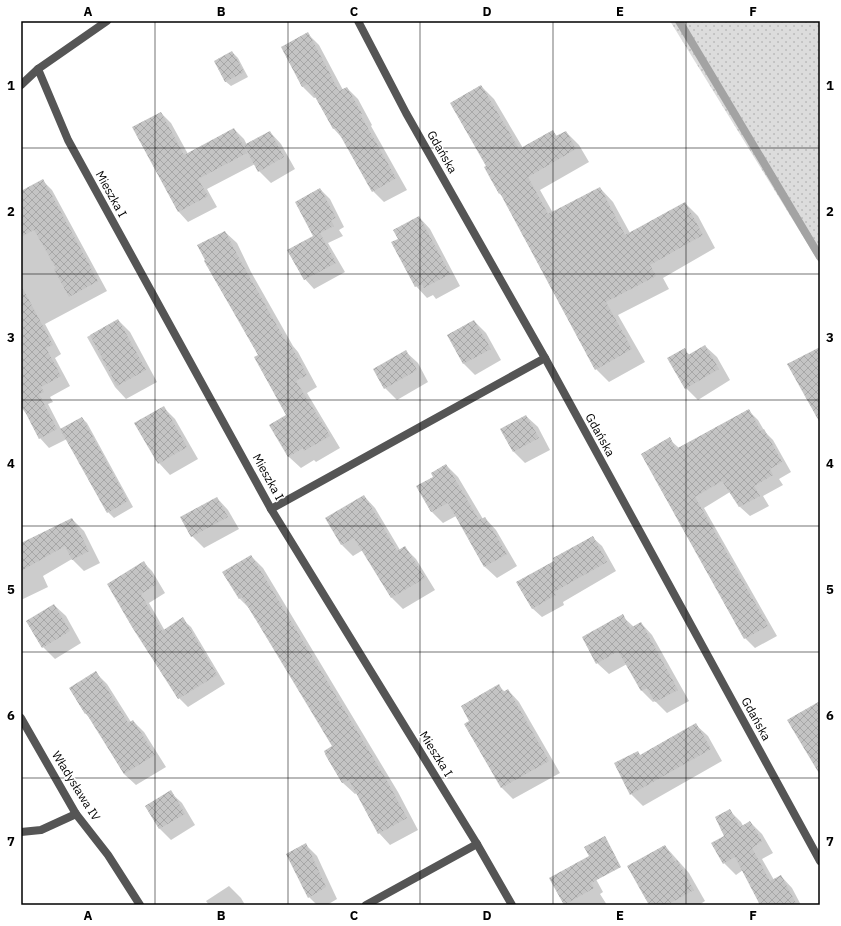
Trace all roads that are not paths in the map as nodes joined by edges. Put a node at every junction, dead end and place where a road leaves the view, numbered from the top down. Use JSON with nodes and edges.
{"nodes":[{"id":1,"x":107,"y":21,"type":"edge"},
{"id":2,"x":358,"y":21,"type":"edge"},
{"id":3,"x":38,"y":69,"type":"junction"},
{"id":4,"x":21,"y":85,"type":"edge"},
{"id":5,"x":545,"y":358,"type":"junction"},
{"id":6,"x":271,"y":509,"type":"junction"},
{"id":7,"x":21,"y":718,"type":"edge"},
{"id":8,"x":76,"y":814,"type":"junction"},
{"id":9,"x":21,"y":832,"type":"edge"},
{"id":10,"x":477,"y":844,"type":"junction"},
{"id":11,"x":820,"y":861,"type":"edge"},
{"id":12,"x":140,"y":905,"type":"edge"},
{"id":13,"x":366,"y":905,"type":"edge"},
{"id":14,"x":512,"y":905,"type":"edge"}],
"edges":[{"from":1,"to":3,"type":"street"},
{"from":2,"to":5,"type":"street","name":"Gdańska"},
{"from":3,"to":4,"type":"street"},
{"from":3,"to":6,"type":"street","name":"Mieszka I"},
{"from":5,"to":6,"type":"street"},
{"from":5,"to":11,"type":"street","name":"Gdańska"},
{"from":6,"to":10,"type":"street","name":"Mieszka I"},
{"from":7,"to":8,"type":"street","name":"Władysława IV"},
{"from":8,"to":9,"type":"street"},
{"from":8,"to":12,"type":"street","name":"Władysława IV"},
{"from":10,"to":13,"type":"street"},
{"from":10,"to":14,"type":"street","name":"Mieszka I"}]}
